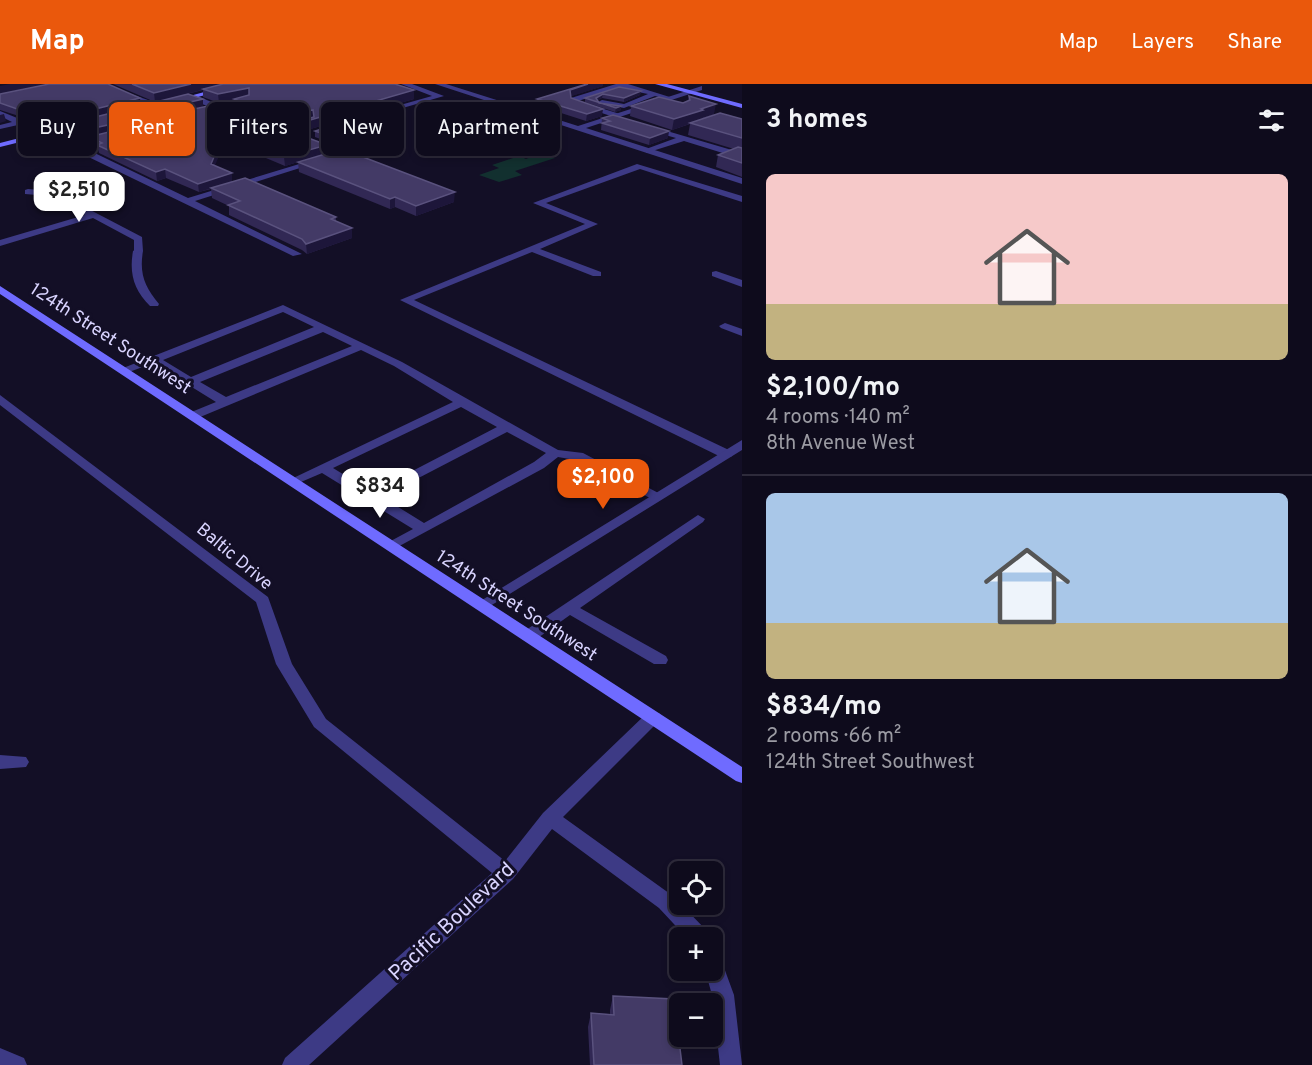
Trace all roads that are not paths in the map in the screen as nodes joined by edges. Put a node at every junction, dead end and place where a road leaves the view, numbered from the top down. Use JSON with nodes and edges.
{"nodes":[{"id":1,"x":243,"y":84,"type":"edge"},
{"id":2,"x":405,"y":84,"type":"edge"},
{"id":3,"x":439,"y":84,"type":"edge"},
{"id":4,"x":463,"y":84,"type":"edge"},
{"id":5,"x":659,"y":84,"type":"edge"},
{"id":6,"x":110,"y":87,"type":"edge"},
{"id":7,"x":450,"y":87,"type":"junction"},
{"id":8,"x":686,"y":88,"type":"edge"},
{"id":9,"x":652,"y":94,"type":"junction"},
{"id":10,"x":586,"y":96,"type":"junction"},
{"id":11,"x":192,"y":97,"type":"junction"},
{"id":12,"x":669,"y":98,"type":"junction"},
{"id":13,"x":742,"y":100,"type":"edge"},
{"id":14,"x":146,"y":102,"type":"edge"},
{"id":15,"x":172,"y":102,"type":"edge"},
{"id":16,"x":658,"y":102,"type":"junction"},
{"id":17,"x":207,"y":103,"type":"edge"},
{"id":18,"x":404,"y":106,"type":"edge"},
{"id":19,"x":742,"y":106,"type":"edge"},
{"id":20,"x":674,"y":107,"type":"edge"},
{"id":21,"x":207,"y":110,"type":"edge"},
{"id":22,"x":200,"y":112,"type":"edge"},
{"id":23,"x":0,"y":113,"type":"edge"},
{"id":24,"x":615,"y":116,"type":"junction"},
{"id":25,"x":101,"y":119,"type":"edge"},
{"id":26,"x":97,"y":120,"type":"edge"},
{"id":27,"x":18,"y":121,"type":"edge"},
{"id":28,"x":18,"y":122,"type":"edge"},
{"id":29,"x":0,"y":127,"type":"edge"},
{"id":30,"x":693,"y":127,"type":"edge"},
{"id":31,"x":579,"y":129,"type":"junction"},
{"id":32,"x":673,"y":135,"type":"junction"},
{"id":33,"x":684,"y":138,"type":"junction"},
{"id":34,"x":18,"y":140,"type":"edge"},
{"id":35,"x":0,"y":145,"type":"edge"},
{"id":36,"x":649,"y":151,"type":"junction"},
{"id":37,"x":94,"y":156,"type":"edge"},
{"id":38,"x":332,"y":156,"type":"edge"},
{"id":39,"x":351,"y":156,"type":"edge"},
{"id":40,"x":742,"y":156,"type":"edge"},
{"id":41,"x":362,"y":160,"type":"edge"},
{"id":42,"x":742,"y":181,"type":"edge"},
{"id":43,"x":28,"y":192,"type":"dead end"},
{"id":44,"x":742,"y":199,"type":"edge"},
{"id":45,"x":188,"y":201,"type":"junction"},
{"id":46,"x":94,"y":215,"type":"junction"},
{"id":47,"x":0,"y":243,"type":"edge"},
{"id":48,"x":532,"y":249,"type":"junction"},
{"id":49,"x":297,"y":254,"type":"edge"},
{"id":50,"x":597,"y":274,"type":"dead end"},
{"id":51,"x":716,"y":274,"type":"dead end"},
{"id":52,"x":742,"y":284,"type":"edge"},
{"id":53,"x":0,"y":289,"type":"edge"},
{"id":54,"x":154,"y":304,"type":"dead end"},
{"id":55,"x":725,"y":326,"type":"dead end"},
{"id":56,"x":322,"y":328,"type":"junction"},
{"id":57,"x":742,"y":333,"type":"edge"},
{"id":58,"x":359,"y":346,"type":"junction"},
{"id":59,"x":154,"y":359,"type":"junction"},
{"id":60,"x":124,"y":370,"type":"junction"},
{"id":61,"x":191,"y":381,"type":"junction"},
{"id":62,"x":0,"y":399,"type":"edge"},
{"id":63,"x":225,"y":402,"type":"junction"},
{"id":64,"x":462,"y":402,"type":"junction"},
{"id":65,"x":193,"y":416,"type":"junction"},
{"id":66,"x":506,"y":427,"type":"junction"},
{"id":67,"x":742,"y":444,"type":"edge"},
{"id":68,"x":555,"y":453,"type":"junction"},
{"id":69,"x":726,"y":454,"type":"junction"},
{"id":70,"x":323,"y":468,"type":"junction"},
{"id":71,"x":294,"y":481,"type":"junction"},
{"id":72,"x":657,"y":496,"type":"junction"},
{"id":73,"x":372,"y":497,"type":"junction"},
{"id":74,"x":698,"y":519,"type":"dead end"},
{"id":75,"x":424,"y":529,"type":"junction"},
{"id":76,"x":392,"y":546,"type":"junction"},
{"id":77,"x":482,"y":605,"type":"junction"},
{"id":78,"x":569,"y":608,"type":"junction"},
{"id":79,"x":529,"y":636,"type":"junction"},
{"id":80,"x":660,"y":660,"type":"dead end"},
{"id":81,"x":653,"y":717,"type":"junction"},
{"id":82,"x":0,"y":762,"type":"edge"},
{"id":83,"x":20,"y":762,"type":"dead end"},
{"id":84,"x":742,"y":776,"type":"edge"},
{"id":85,"x":550,"y":818,"type":"junction"},
{"id":86,"x":506,"y":873,"type":"junction"},
{"id":87,"x":690,"y":927,"type":"edge"},
{"id":88,"x":719,"y":981,"type":"edge"},
{"id":89,"x":0,"y":1059,"type":"edge"},
{"id":90,"x":16,"y":1065,"type":"edge"},
{"id":91,"x":293,"y":1065,"type":"edge"},
{"id":92,"x":731,"y":1065,"type":"edge"}],
"edges":[{"from":1,"to":11,"type":"street"},
{"from":2,"to":18,"type":"street"},
{"from":3,"to":7,"type":"street"},
{"from":4,"to":7,"type":"street"},
{"from":5,"to":8,"type":"street"},
{"from":6,"to":14,"type":"street"},
{"from":7,"to":31,"type":"street"},
{"from":8,"to":12,"type":"street"},
{"from":8,"to":13,"type":"street"},
{"from":8,"to":19,"type":"street"},
{"from":9,"to":10,"type":"street"},
{"from":9,"to":10,"type":"street"},
{"from":9,"to":12,"type":"street"},
{"from":10,"to":24,"type":"street"},
{"from":11,"to":15,"type":"street"},
{"from":11,"to":17,"type":"street"},
{"from":12,"to":16,"type":"street"},
{"from":16,"to":20,"type":"street"},
{"from":16,"to":24,"type":"street"},
{"from":21,"to":22,"type":"street"},
{"from":23,"to":27,"type":"street"},
{"from":24,"to":31,"type":"street"},
{"from":24,"to":32,"type":"street"},
{"from":25,"to":26,"type":"street"},
{"from":28,"to":29,"type":"street"},
{"from":30,"to":32,"type":"street"},
{"from":31,"to":36,"type":"street"},
{"from":32,"to":33,"type":"street"},
{"from":33,"to":36,"type":"street"},
{"from":33,"to":40,"type":"street"},
{"from":34,"to":35,"type":"street"},
{"from":36,"to":42,"type":"street"},
{"from":37,"to":45,"type":"street"},
{"from":38,"to":45,"type":"street"},
{"from":39,"to":41,"type":"street"},
{"from":43,"to":46,"type":"street"},
{"from":44,"to":48,"type":"street"},
{"from":45,"to":49,"type":"street"},
{"from":46,"to":47,"type":"street"},
{"from":46,"to":54,"type":"street"},
{"from":48,"to":50,"type":"street"},
{"from":48,"to":69,"type":"street"},
{"from":51,"to":52,"type":"street"},
{"from":53,"to":60,"type":"street","name":"124th Street Southwest"},
{"from":55,"to":57,"type":"street"},
{"from":56,"to":58,"type":"street"},
{"from":56,"to":59,"type":"street"},
{"from":56,"to":61,"type":"street"},
{"from":58,"to":63,"type":"street"},
{"from":58,"to":64,"type":"street"},
{"from":59,"to":60,"type":"street"},
{"from":59,"to":61,"type":"street"},
{"from":60,"to":65,"type":"street","name":"124th Street Southwest"},
{"from":61,"to":63,"type":"street"},
{"from":62,"to":86,"type":"street","name":"Baltic Drive"},
{"from":63,"to":65,"type":"street"},
{"from":64,"to":66,"type":"street"},
{"from":64,"to":70,"type":"street"},
{"from":65,"to":71,"type":"street","name":"124th Street Southwest"},
{"from":66,"to":68,"type":"street"},
{"from":66,"to":73,"type":"street"},
{"from":67,"to":69,"type":"street"},
{"from":68,"to":72,"type":"street"},
{"from":68,"to":75,"type":"street"},
{"from":69,"to":72,"type":"street"},
{"from":70,"to":71,"type":"street"},
{"from":70,"to":73,"type":"street"},
{"from":71,"to":76,"type":"street","name":"124th Street Southwest"},
{"from":72,"to":77,"type":"street"},
{"from":73,"to":75,"type":"street"},
{"from":74,"to":78,"type":"street"},
{"from":75,"to":76,"type":"street"},
{"from":76,"to":77,"type":"street","name":"124th Street Southwest"},
{"from":77,"to":79,"type":"street","name":"124th Street Southwest"},
{"from":78,"to":79,"type":"street"},
{"from":78,"to":80,"type":"street"},
{"from":79,"to":81,"type":"street","name":"124th Street Southwest"},
{"from":81,"to":84,"type":"street","name":"124th Street Southwest"},
{"from":81,"to":85,"type":"street","name":"Pacific Boulevard"},
{"from":82,"to":83,"type":"street"},
{"from":85,"to":86,"type":"street","name":"Pacific Boulevard"},
{"from":85,"to":87,"type":"street"},
{"from":86,"to":91,"type":"street","name":"Pacific Boulevard"},
{"from":88,"to":92,"type":"street"},
{"from":89,"to":90,"type":"street"}]}
